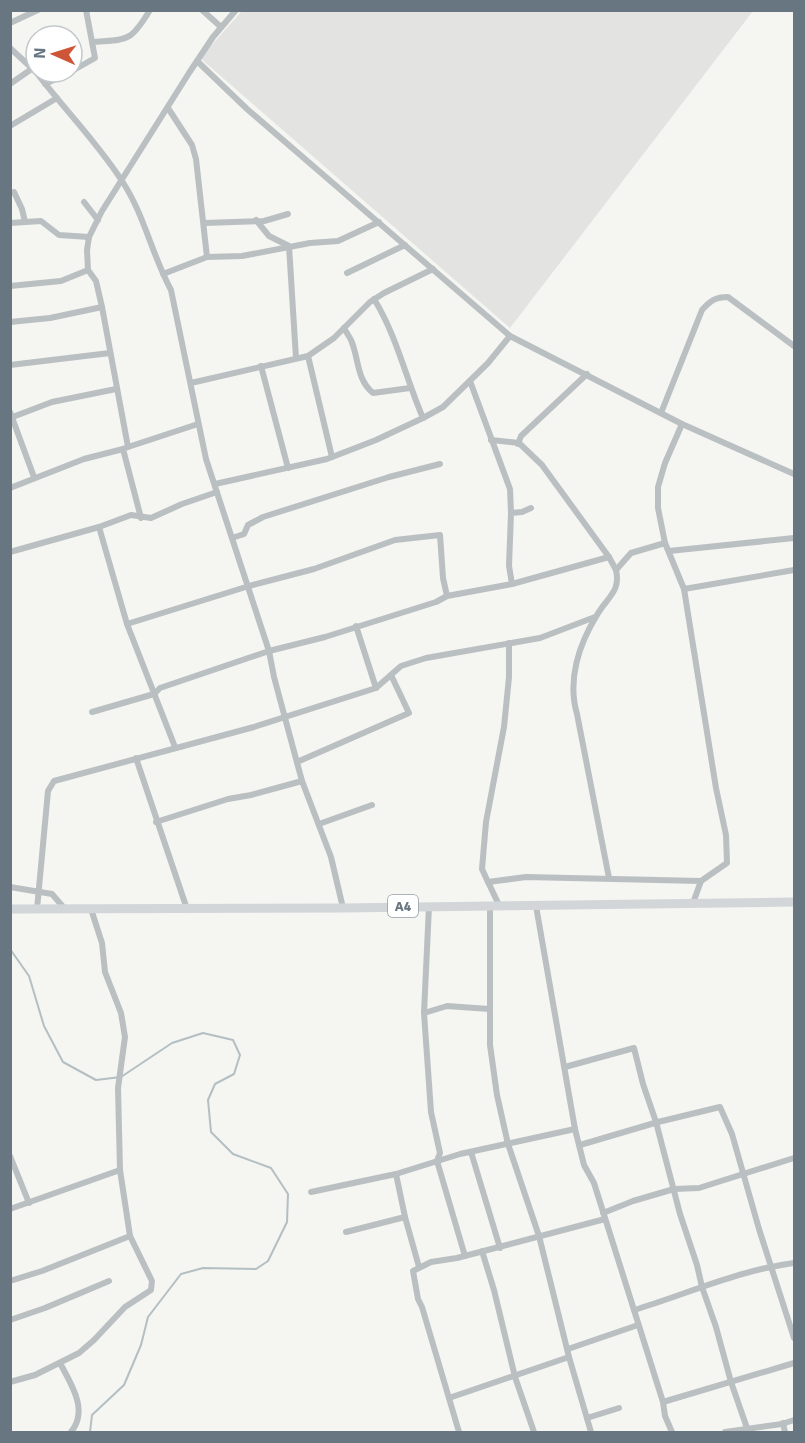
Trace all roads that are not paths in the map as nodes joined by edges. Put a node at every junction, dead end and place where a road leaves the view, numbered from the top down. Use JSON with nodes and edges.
{"nodes":[{"id":1,"x":38,"y":10,"type":"edge"},
{"id":2,"x":86,"y":10,"type":"edge"},
{"id":3,"x":150,"y":10,"type":"edge"},
{"id":4,"x":202,"y":10,"type":"edge"},
{"id":5,"x":236,"y":10,"type":"edge"},
{"id":6,"x":10,"y":23,"type":"edge"},
{"id":7,"x":221,"y":27,"type":"junction"},
{"id":8,"x":92,"y":42,"type":"junction"},
{"id":9,"x":10,"y":48,"type":"edge"},
{"id":10,"x":24,"y":61,"type":"edge"},
{"id":11,"x":197,"y":61,"type":"junction"},
{"id":12,"x":84,"y":64,"type":"edge"},
{"id":13,"x":24,"y":77,"type":"edge"},
{"id":14,"x":10,"y":84,"type":"edge"},
{"id":15,"x":45,"y":84,"type":"edge"},
{"id":16,"x":57,"y":98,"type":"junction"},
{"id":17,"x":168,"y":108,"type":"junction"},
{"id":18,"x":10,"y":126,"type":"edge"},
{"id":19,"x":123,"y":181,"type":"junction"},
{"id":20,"x":14,"y":192,"type":"dead end"},
{"id":21,"x":84,"y":201,"type":"dead end"},
{"id":22,"x":288,"y":214,"type":"dead end"},
{"id":23,"x":98,"y":220,"type":"junction"},
{"id":24,"x":256,"y":220,"type":"junction"},
{"id":25,"x":25,"y":222,"type":"junction"},
{"id":26,"x":379,"y":222,"type":"junction"},
{"id":27,"x":10,"y":223,"type":"edge"},
{"id":28,"x":204,"y":223,"type":"junction"},
{"id":29,"x":89,"y":237,"type":"junction"},
{"id":30,"x":405,"y":245,"type":"junction"},
{"id":31,"x":289,"y":246,"type":"junction"},
{"id":32,"x":207,"y":257,"type":"junction"},
{"id":33,"x":434,"y":269,"type":"junction"},
{"id":34,"x":88,"y":270,"type":"junction"},
{"id":35,"x":346,"y":273,"type":"dead end"},
{"id":36,"x":163,"y":274,"type":"junction"},
{"id":37,"x":10,"y":286,"type":"edge"},
{"id":38,"x":374,"y":299,"type":"junction"},
{"id":39,"x":102,"y":307,"type":"junction"},
{"id":40,"x":10,"y":322,"type":"edge"},
{"id":41,"x":344,"y":328,"type":"junction"},
{"id":42,"x":510,"y":336,"type":"junction"},
{"id":43,"x":795,"y":346,"type":"edge"},
{"id":44,"x":110,"y":354,"type":"junction"},
{"id":45,"x":308,"y":356,"type":"junction"},
{"id":46,"x":297,"y":358,"type":"junction"},
{"id":47,"x":10,"y":365,"type":"edge"},
{"id":48,"x":261,"y":366,"type":"junction"},
{"id":49,"x":587,"y":374,"type":"junction"},
{"id":50,"x":470,"y":381,"type":"junction"},
{"id":51,"x":191,"y":383,"type":"junction"},
{"id":52,"x":410,"y":388,"type":"junction"},
{"id":53,"x":116,"y":389,"type":"junction"},
{"id":54,"x":661,"y":413,"type":"junction"},
{"id":55,"x":11,"y":415,"type":"edge"},
{"id":56,"x":423,"y":418,"type":"junction"},
{"id":57,"x":198,"y":424,"type":"junction"},
{"id":58,"x":682,"y":424,"type":"junction"},
{"id":59,"x":490,"y":440,"type":"junction"},
{"id":60,"x":518,"y":444,"type":"junction"},
{"id":61,"x":125,"y":448,"type":"junction"},
{"id":62,"x":332,"y":457,"type":"junction"},
{"id":63,"x":440,"y":464,"type":"dead end"},
{"id":64,"x":288,"y":468,"type":"junction"},
{"id":65,"x":795,"y":474,"type":"edge"},
{"id":66,"x":34,"y":477,"type":"junction"},
{"id":67,"x":215,"y":484,"type":"junction"},
{"id":68,"x":10,"y":488,"type":"edge"},
{"id":69,"x":217,"y":492,"type":"junction"},
{"id":70,"x":531,"y":508,"type":"dead end"},
{"id":71,"x":511,"y":513,"type":"junction"},
{"id":72,"x":141,"y":518,"type":"junction"},
{"id":73,"x":99,"y":527,"type":"junction"},
{"id":74,"x":232,"y":538,"type":"junction"},
{"id":75,"x":795,"y":538,"type":"edge"},
{"id":76,"x":664,"y":543,"type":"junction"},
{"id":77,"x":669,"y":551,"type":"junction"},
{"id":78,"x":10,"y":552,"type":"edge"},
{"id":79,"x":609,"y":557,"type":"junction"},
{"id":80,"x":616,"y":570,"type":"junction"},
{"id":81,"x":795,"y":570,"type":"edge"},
{"id":82,"x":512,"y":584,"type":"junction"},
{"id":83,"x":249,"y":586,"type":"junction"},
{"id":84,"x":684,"y":589,"type":"junction"},
{"id":85,"x":447,"y":596,"type":"junction"},
{"id":86,"x":595,"y":617,"type":"junction"},
{"id":87,"x":127,"y":624,"type":"junction"},
{"id":88,"x":356,"y":626,"type":"junction"},
{"id":89,"x":509,"y":643,"type":"junction"},
{"id":90,"x":269,"y":651,"type":"junction"},
{"id":91,"x":392,"y":675,"type":"junction"},
{"id":92,"x":376,"y":688,"type":"junction"},
{"id":93,"x":154,"y":694,"type":"junction"},
{"id":94,"x":92,"y":712,"type":"dead end"},
{"id":95,"x":285,"y":717,"type":"junction"},
{"id":96,"x":176,"y":747,"type":"junction"},
{"id":97,"x":136,"y":758,"type":"junction"},
{"id":98,"x":297,"y":762,"type":"junction"},
{"id":99,"x":302,"y":781,"type":"junction"},
{"id":100,"x":372,"y":805,"type":"dead end"},
{"id":101,"x":156,"y":822,"type":"junction"},
{"id":102,"x":319,"y":824,"type":"junction"},
{"id":103,"x":609,"y":878,"type":"junction"},
{"id":104,"x":701,"y":881,"type":"junction"},
{"id":105,"x":488,"y":882,"type":"junction"},
{"id":106,"x":10,"y":887,"type":"edge"},
{"id":107,"x":38,"y":892,"type":"junction"},
{"id":108,"x":795,"y":902,"type":"edge"},
{"id":109,"x":693,"y":903,"type":"junction"},
{"id":110,"x":494,"y":905,"type":"junction"},
{"id":111,"x":429,"y":906,"type":"junction"},
{"id":112,"x":536,"y":906,"type":"junction"},
{"id":113,"x":343,"y":908,"type":"junction"},
{"id":114,"x":10,"y":909,"type":"edge"},
{"id":115,"x":37,"y":909,"type":"junction"},
{"id":116,"x":65,"y":909,"type":"junction"},
{"id":117,"x":92,"y":909,"type":"junction"},
{"id":118,"x":187,"y":909,"type":"junction"},
{"id":119,"x":489,"y":1009,"type":"junction"},
{"id":120,"x":424,"y":1013,"type":"junction"},
{"id":121,"x":565,"y":1067,"type":"junction"},
{"id":122,"x":656,"y":1122,"type":"junction"},
{"id":123,"x":575,"y":1129,"type":"junction"},
{"id":124,"x":508,"y":1144,"type":"junction"},
{"id":125,"x":580,"y":1144,"type":"junction"},
{"id":126,"x":471,"y":1152,"type":"junction"},
{"id":127,"x":10,"y":1156,"type":"edge"},
{"id":128,"x":795,"y":1158,"type":"edge"},
{"id":129,"x":437,"y":1161,"type":"junction"},
{"id":130,"x":120,"y":1170,"type":"junction"},
{"id":131,"x":396,"y":1174,"type":"junction"},
{"id":132,"x":742,"y":1174,"type":"junction"},
{"id":133,"x":674,"y":1189,"type":"junction"},
{"id":134,"x":311,"y":1192,"type":"dead end"},
{"id":135,"x":29,"y":1203,"type":"junction"},
{"id":136,"x":10,"y":1209,"type":"edge"},
{"id":137,"x":604,"y":1216,"type":"junction"},
{"id":138,"x":405,"y":1217,"type":"junction"},
{"id":139,"x":346,"y":1232,"type":"dead end"},
{"id":140,"x":130,"y":1236,"type":"junction"},
{"id":141,"x":539,"y":1236,"type":"junction"},
{"id":142,"x":500,"y":1248,"type":"junction"},
{"id":143,"x":482,"y":1251,"type":"junction"},
{"id":144,"x":465,"y":1256,"type":"junction"},
{"id":145,"x":795,"y":1263,"type":"edge"},
{"id":146,"x":770,"y":1266,"type":"junction"},
{"id":147,"x":418,"y":1267,"type":"junction"},
{"id":148,"x":10,"y":1281,"type":"edge"},
{"id":149,"x":109,"y":1281,"type":"dead end"},
{"id":150,"x":702,"y":1287,"type":"junction"},
{"id":151,"x":634,"y":1310,"type":"junction"},
{"id":152,"x":10,"y":1320,"type":"edge"},
{"id":153,"x":638,"y":1325,"type":"junction"},
{"id":154,"x":795,"y":1338,"type":"edge"},
{"id":155,"x":568,"y":1349,"type":"junction"},
{"id":156,"x":569,"y":1357,"type":"junction"},
{"id":157,"x":60,"y":1363,"type":"junction"},
{"id":158,"x":795,"y":1364,"type":"edge"},
{"id":159,"x":515,"y":1377,"type":"junction"},
{"id":160,"x":10,"y":1382,"type":"edge"},
{"id":161,"x":731,"y":1382,"type":"junction"},
{"id":162,"x":449,"y":1398,"type":"junction"},
{"id":163,"x":663,"y":1402,"type":"junction"},
{"id":164,"x":619,"y":1408,"type":"dead end"},
{"id":165,"x":587,"y":1418,"type":"junction"},
{"id":166,"x":795,"y":1420,"type":"edge"},
{"id":167,"x":783,"y":1424,"type":"junction"},
{"id":168,"x":747,"y":1428,"type":"junction"},
{"id":169,"x":71,"y":1432,"type":"edge"},
{"id":170,"x":459,"y":1432,"type":"edge"},
{"id":171,"x":534,"y":1432,"type":"edge"},
{"id":172,"x":591,"y":1432,"type":"edge"},
{"id":173,"x":672,"y":1432,"type":"edge"},
{"id":174,"x":725,"y":1432,"type":"edge"},
{"id":175,"x":785,"y":1432,"type":"edge"}],
"edges":[{"from":1,"to":6,"type":"street"},
{"from":2,"to":8,"type":"street"},
{"from":3,"to":8,"type":"street"},
{"from":4,"to":7,"type":"street"},
{"from":5,"to":7,"type":"street"},
{"from":7,"to":11,"type":"street"},
{"from":8,"to":12,"type":"street"},
{"from":9,"to":10,"type":"street"},
{"from":11,"to":17,"type":"street"},
{"from":11,"to":26,"type":"street"},
{"from":13,"to":14,"type":"street"},
{"from":15,"to":16,"type":"street"},
{"from":16,"to":18,"type":"street"},
{"from":16,"to":19,"type":"street"},
{"from":17,"to":19,"type":"street"},
{"from":17,"to":28,"type":"street"},
{"from":19,"to":23,"type":"street"},
{"from":19,"to":36,"type":"street"},
{"from":20,"to":25,"type":"street"},
{"from":21,"to":23,"type":"street"},
{"from":22,"to":24,"type":"street"},
{"from":23,"to":29,"type":"street"},
{"from":24,"to":28,"type":"street"},
{"from":24,"to":31,"type":"street"},
{"from":25,"to":27,"type":"street"},
{"from":25,"to":29,"type":"street"},
{"from":26,"to":30,"type":"street"},
{"from":26,"to":31,"type":"street"},
{"from":28,"to":32,"type":"street"},
{"from":29,"to":34,"type":"street"},
{"from":30,"to":33,"type":"street"},
{"from":30,"to":35,"type":"street"},
{"from":31,"to":32,"type":"street"},
{"from":31,"to":46,"type":"street"},
{"from":32,"to":36,"type":"street"},
{"from":33,"to":38,"type":"street"},
{"from":33,"to":42,"type":"street"},
{"from":34,"to":37,"type":"street"},
{"from":34,"to":39,"type":"street"},
{"from":36,"to":51,"type":"street"},
{"from":38,"to":41,"type":"street"},
{"from":38,"to":52,"type":"street"},
{"from":39,"to":40,"type":"street"},
{"from":39,"to":44,"type":"street"},
{"from":41,"to":45,"type":"street"},
{"from":41,"to":52,"type":"street"},
{"from":42,"to":49,"type":"street"},
{"from":42,"to":50,"type":"street"},
{"from":43,"to":54,"type":"street"},
{"from":44,"to":47,"type":"street"},
{"from":44,"to":53,"type":"street"},
{"from":45,"to":46,"type":"street"},
{"from":45,"to":62,"type":"street"},
{"from":46,"to":48,"type":"street"},
{"from":48,"to":51,"type":"street"},
{"from":48,"to":64,"type":"street"},
{"from":49,"to":54,"type":"street"},
{"from":49,"to":60,"type":"street"},
{"from":50,"to":56,"type":"street"},
{"from":50,"to":59,"type":"street"},
{"from":51,"to":57,"type":"street"},
{"from":52,"to":56,"type":"street"},
{"from":53,"to":55,"type":"street"},
{"from":53,"to":61,"type":"street"},
{"from":54,"to":58,"type":"street"},
{"from":55,"to":66,"type":"street"},
{"from":56,"to":62,"type":"street"},
{"from":57,"to":61,"type":"street"},
{"from":57,"to":67,"type":"street"},
{"from":58,"to":65,"type":"street"},
{"from":58,"to":76,"type":"street"},
{"from":59,"to":60,"type":"street"},
{"from":59,"to":71,"type":"street"},
{"from":60,"to":79,"type":"street"},
{"from":61,"to":66,"type":"street"},
{"from":61,"to":72,"type":"street"},
{"from":62,"to":64,"type":"street"},
{"from":63,"to":74,"type":"street"},
{"from":64,"to":67,"type":"street"},
{"from":66,"to":68,"type":"street"},
{"from":67,"to":69,"type":"street"},
{"from":69,"to":72,"type":"street"},
{"from":69,"to":74,"type":"street"},
{"from":70,"to":71,"type":"street"},
{"from":71,"to":82,"type":"street"},
{"from":72,"to":73,"type":"street"},
{"from":73,"to":78,"type":"street"},
{"from":73,"to":87,"type":"street"},
{"from":74,"to":83,"type":"street"},
{"from":75,"to":77,"type":"street"},
{"from":76,"to":77,"type":"street"},
{"from":76,"to":80,"type":"street"},
{"from":77,"to":84,"type":"street"},
{"from":79,"to":80,"type":"street"},
{"from":79,"to":82,"type":"street"},
{"from":80,"to":86,"type":"street"},
{"from":81,"to":84,"type":"street"},
{"from":82,"to":85,"type":"street"},
{"from":83,"to":85,"type":"street"},
{"from":83,"to":87,"type":"street"},
{"from":83,"to":90,"type":"street"},
{"from":84,"to":104,"type":"street"},
{"from":85,"to":88,"type":"street"},
{"from":86,"to":89,"type":"street"},
{"from":86,"to":103,"type":"street"},
{"from":87,"to":93,"type":"street"},
{"from":88,"to":90,"type":"street"},
{"from":88,"to":92,"type":"street"},
{"from":89,"to":91,"type":"street"},
{"from":89,"to":105,"type":"street"},
{"from":90,"to":93,"type":"street"},
{"from":90,"to":95,"type":"street"},
{"from":91,"to":92,"type":"street"},
{"from":91,"to":98,"type":"street"},
{"from":92,"to":95,"type":"street"},
{"from":93,"to":94,"type":"street"},
{"from":93,"to":96,"type":"street"},
{"from":95,"to":96,"type":"street"},
{"from":95,"to":98,"type":"street"},
{"from":96,"to":97,"type":"street"},
{"from":97,"to":101,"type":"street"},
{"from":97,"to":107,"type":"street"},
{"from":98,"to":99,"type":"street"},
{"from":99,"to":101,"type":"street"},
{"from":99,"to":102,"type":"street"},
{"from":100,"to":102,"type":"street"},
{"from":101,"to":118,"type":"street"},
{"from":102,"to":113,"type":"street"},
{"from":103,"to":104,"type":"street"},
{"from":103,"to":105,"type":"street"},
{"from":104,"to":109,"type":"street"},
{"from":105,"to":110,"type":"street"},
{"from":106,"to":107,"type":"street"},
{"from":107,"to":115,"type":"street"},
{"from":107,"to":116,"type":"street"},
{"from":108,"to":109,"type":"highway","number":"A4"},
{"from":109,"to":112,"type":"highway","number":"A4"},
{"from":110,"to":111,"type":"highway","number":"A4"},
{"from":110,"to":112,"type":"highway","number":"A4"},
{"from":110,"to":119,"type":"street"},
{"from":111,"to":113,"type":"highway","number":"A4"},
{"from":111,"to":120,"type":"street"},
{"from":112,"to":121,"type":"street"},
{"from":113,"to":118,"type":"highway","number":"A4"},
{"from":114,"to":115,"type":"highway","number":"A4"},
{"from":115,"to":116,"type":"highway","number":"A4"},
{"from":116,"to":117,"type":"highway","number":"A4"},
{"from":117,"to":118,"type":"highway","number":"A4"},
{"from":117,"to":130,"type":"street"},
{"from":119,"to":120,"type":"street"},
{"from":119,"to":124,"type":"street"},
{"from":120,"to":129,"type":"street"},
{"from":121,"to":122,"type":"street"},
{"from":121,"to":123,"type":"street"},
{"from":122,"to":125,"type":"street"},
{"from":122,"to":132,"type":"street"},
{"from":122,"to":133,"type":"street"},
{"from":123,"to":124,"type":"street"},
{"from":123,"to":125,"type":"street"},
{"from":124,"to":126,"type":"street"},
{"from":124,"to":141,"type":"street"},
{"from":125,"to":137,"type":"street"},
{"from":126,"to":129,"type":"street"},
{"from":126,"to":142,"type":"street"},
{"from":127,"to":135,"type":"street"},
{"from":128,"to":132,"type":"street"},
{"from":129,"to":131,"type":"street"},
{"from":129,"to":144,"type":"street"},
{"from":130,"to":135,"type":"street"},
{"from":130,"to":140,"type":"street"},
{"from":131,"to":134,"type":"street"},
{"from":131,"to":138,"type":"street"},
{"from":132,"to":133,"type":"street"},
{"from":132,"to":146,"type":"street"},
{"from":133,"to":137,"type":"street"},
{"from":133,"to":150,"type":"street"},
{"from":135,"to":136,"type":"street"},
{"from":137,"to":141,"type":"street"},
{"from":137,"to":151,"type":"street"},
{"from":138,"to":139,"type":"street"},
{"from":138,"to":147,"type":"street"},
{"from":140,"to":148,"type":"street"},
{"from":140,"to":157,"type":"street"},
{"from":141,"to":142,"type":"street"},
{"from":141,"to":155,"type":"street"},
{"from":142,"to":143,"type":"street"},
{"from":143,"to":144,"type":"street"},
{"from":143,"to":159,"type":"street"},
{"from":144,"to":147,"type":"street"},
{"from":145,"to":146,"type":"street"},
{"from":146,"to":150,"type":"street"},
{"from":146,"to":154,"type":"street"},
{"from":147,"to":162,"type":"street"},
{"from":149,"to":152,"type":"street"},
{"from":150,"to":151,"type":"street"},
{"from":150,"to":161,"type":"street"},
{"from":151,"to":153,"type":"street"},
{"from":153,"to":155,"type":"street"},
{"from":153,"to":163,"type":"street"},
{"from":155,"to":156,"type":"street"},
{"from":156,"to":159,"type":"street"},
{"from":156,"to":165,"type":"street"},
{"from":157,"to":160,"type":"street"},
{"from":157,"to":169,"type":"street"},
{"from":158,"to":161,"type":"street"},
{"from":159,"to":162,"type":"street"},
{"from":159,"to":171,"type":"street"},
{"from":161,"to":163,"type":"street"},
{"from":161,"to":168,"type":"street"},
{"from":162,"to":170,"type":"street"},
{"from":163,"to":173,"type":"street"},
{"from":164,"to":165,"type":"street"},
{"from":165,"to":172,"type":"street"},
{"from":166,"to":167,"type":"street"},
{"from":167,"to":168,"type":"street"},
{"from":167,"to":175,"type":"street"},
{"from":168,"to":174,"type":"street"}]}
